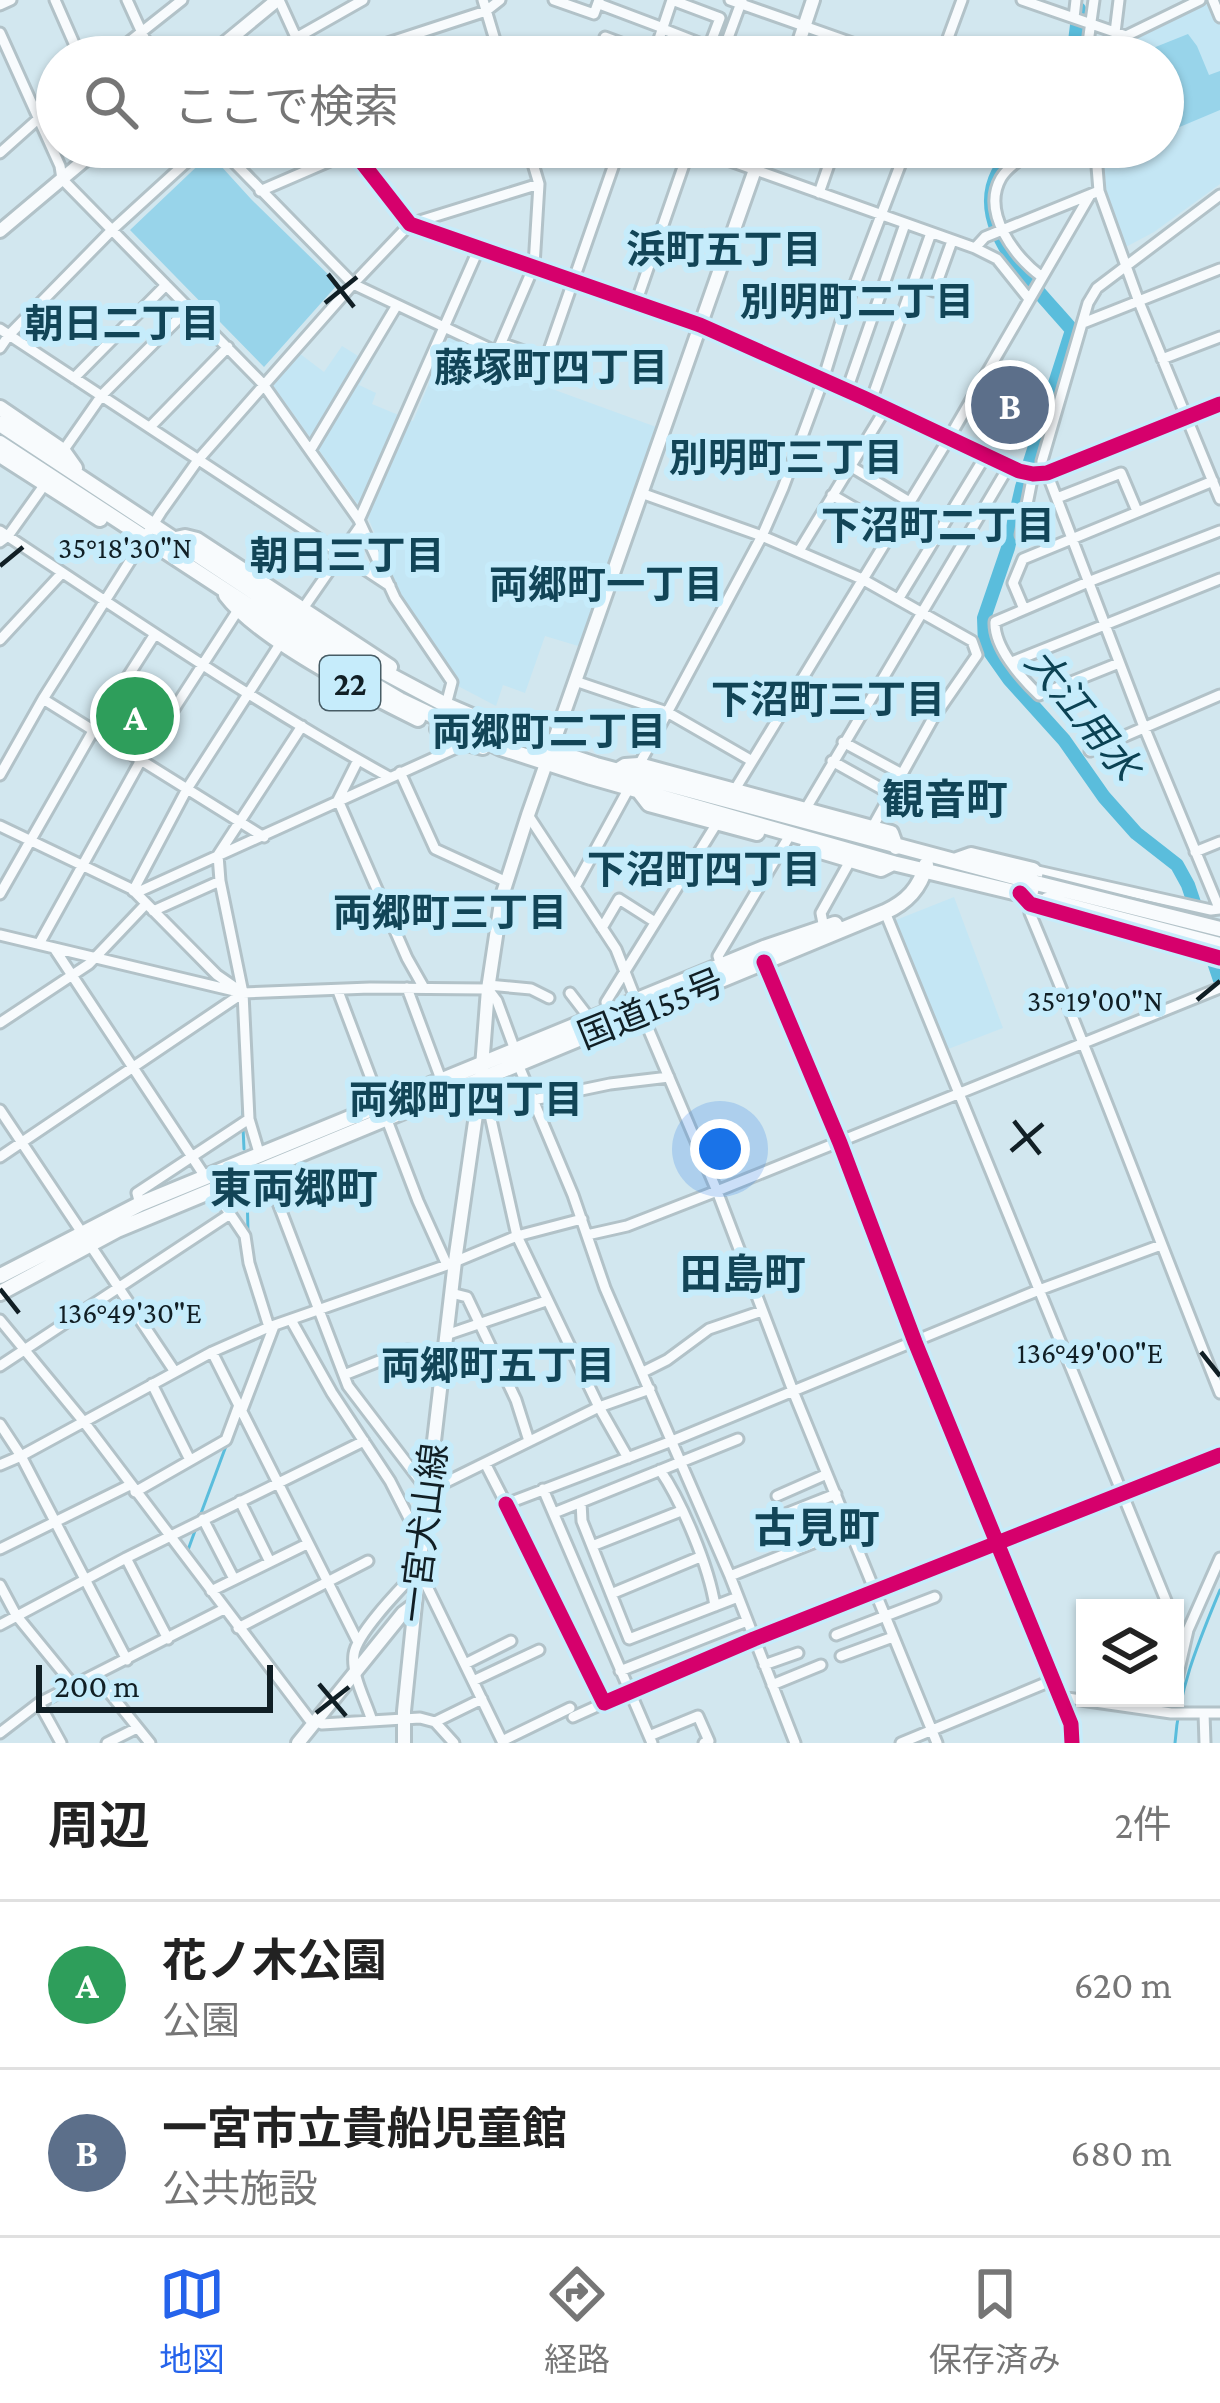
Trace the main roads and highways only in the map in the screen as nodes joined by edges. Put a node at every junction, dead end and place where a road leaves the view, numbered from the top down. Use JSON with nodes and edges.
{"nodes":[{"id":1,"x":278,"y":0,"type":"edge"},
{"id":2,"x":813,"y":0,"type":"edge"},
{"id":3,"x":234,"y":36,"type":"edge"},
{"id":4,"x":802,"y":36,"type":"edge"},
{"id":5,"x":75,"y":168,"type":"edge"},
{"id":6,"x":755,"y":168,"type":"edge"},
{"id":7,"x":0,"y":231,"type":"edge"},
{"id":8,"x":0,"y":409,"type":"edge"},
{"id":9,"x":0,"y":424,"type":"edge"},
{"id":10,"x":26,"y":441,"type":"junction"},
{"id":11,"x":0,"y":443,"type":"edge"},
{"id":12,"x":57,"y":448,"type":"junction"},
{"id":13,"x":0,"y":455,"type":"edge"},
{"id":14,"x":79,"y":475,"type":"junction"},
{"id":15,"x":123,"y":522,"type":"junction"},
{"id":16,"x":150,"y":531,"type":"junction"},
{"id":17,"x":176,"y":539,"type":"junction"},
{"id":18,"x":220,"y":585,"type":"junction"},
{"id":19,"x":262,"y":598,"type":"junction"},
{"id":20,"x":285,"y":599,"type":"junction"},
{"id":21,"x":321,"y":652,"type":"junction"},
{"id":22,"x":299,"y":654,"type":"junction"},
{"id":23,"x":408,"y":686,"type":"junction"},
{"id":24,"x":500,"y":748,"type":"junction"},
{"id":25,"x":548,"y":757,"type":"junction"},
{"id":26,"x":617,"y":771,"type":"junction"},
{"id":27,"x":634,"y":790,"type":"junction"},
{"id":28,"x":894,"y":855,"type":"junction"},
{"id":29,"x":924,"y":865,"type":"junction"},
{"id":30,"x":1220,"y":929,"type":"edge"},
{"id":31,"x":1220,"y":954,"type":"edge"},
{"id":32,"x":639,"y":1007,"type":"junction"},
{"id":33,"x":516,"y":1057,"type":"junction"},
{"id":34,"x":483,"y":1063,"type":"junction"},
{"id":35,"x":481,"y":1080,"type":"junction"},
{"id":36,"x":384,"y":1113,"type":"junction"},
{"id":37,"x":210,"y":1184,"type":"junction"},
{"id":38,"x":87,"y":1238,"type":"junction"},
{"id":39,"x":0,"y":1276,"type":"edge"},
{"id":40,"x":0,"y":1293,"type":"edge"},
{"id":41,"x":415,"y":1604,"type":"junction"},
{"id":42,"x":298,"y":1743,"type":"edge"},
{"id":43,"x":404,"y":1743,"type":"edge"}],
"edges":[{"from":1,"to":3,"type":"main road"},
{"from":2,"to":4,"type":"main road"},
{"from":5,"to":7,"type":"main road"},
{"from":6,"to":25,"type":"main road","name":"一宮犬山線"},
{"from":8,"to":12,"type":"highway","number":"22"},
{"from":9,"to":10,"type":"highway","number":"22"},
{"from":10,"to":12,"type":"highway"},
{"from":10,"to":14,"type":"highway","number":"22"},
{"from":11,"to":15,"type":"highway","number":"22"},
{"from":12,"to":14,"type":"highway","number":"22"},
{"from":13,"to":15,"type":"highway","number":"22"},
{"from":14,"to":16,"type":"highway","number":"22"},
{"from":15,"to":16,"type":"highway","number":"22"},
{"from":16,"to":17,"type":"highway","number":"22"},
{"from":16,"to":18,"type":"highway","number":"22"},
{"from":17,"to":19,"type":"highway","number":"22"},
{"from":17,"to":20,"type":"highway","number":"22"},
{"from":18,"to":21,"type":"highway","number":"22"},
{"from":18,"to":22,"type":"highway","number":"22"},
{"from":19,"to":20,"type":"highway"},
{"from":19,"to":23,"type":"highway","number":"22"},
{"from":20,"to":23,"type":"highway","number":"22"},
{"from":21,"to":22,"type":"highway"},
{"from":21,"to":24,"type":"highway","number":"22"},
{"from":22,"to":24,"type":"highway","number":"22"},
{"from":23,"to":25,"type":"highway","number":"22"},
{"from":24,"to":25,"type":"highway","number":"22"},
{"from":25,"to":26,"type":"highway","number":"22"},
{"from":25,"to":27,"type":"highway","number":"22"},
{"from":25,"to":34,"type":"main road","name":"一宮犬山線"},
{"from":26,"to":28,"type":"highway","number":"22"},
{"from":26,"to":28,"type":"highway","number":"22"},
{"from":27,"to":28,"type":"highway","number":"22"},
{"from":27,"to":28,"type":"highway","number":"22"},
{"from":28,"to":29,"type":"highway","number":"22"},
{"from":29,"to":30,"type":"highway","number":"22","bridge":true},
{"from":29,"to":31,"type":"highway","number":"22","bridge":true},
{"from":29,"to":32,"type":"highway","name":"国道155号"},
{"from":29,"to":32,"type":"highway","name":"国道155号"},
{"from":32,"to":33,"type":"highway","name":"国道155号"},
{"from":32,"to":33,"type":"highway","name":"国道155号"},
{"from":33,"to":34,"type":"highway","name":"国道155号"},
{"from":33,"to":35,"type":"highway","name":"国道155号"},
{"from":34,"to":35,"type":"main road","name":"一宮犬山線"},
{"from":34,"to":36,"type":"highway","name":"国道155号"},
{"from":35,"to":36,"type":"highway","name":"国道155号"},
{"from":35,"to":41,"type":"main road","name":"一宮犬山線"},
{"from":36,"to":37,"type":"highway","name":"国道155号"},
{"from":37,"to":38,"type":"highway","name":"国道155号"},
{"from":37,"to":38,"type":"highway","name":"国道155号"},
{"from":38,"to":39,"type":"highway","name":"国道155号"},
{"from":38,"to":40,"type":"highway","name":"国道155号"},
{"from":41,"to":42,"type":"main road"},
{"from":41,"to":43,"type":"main road","name":"一宮犬山線"}]}
